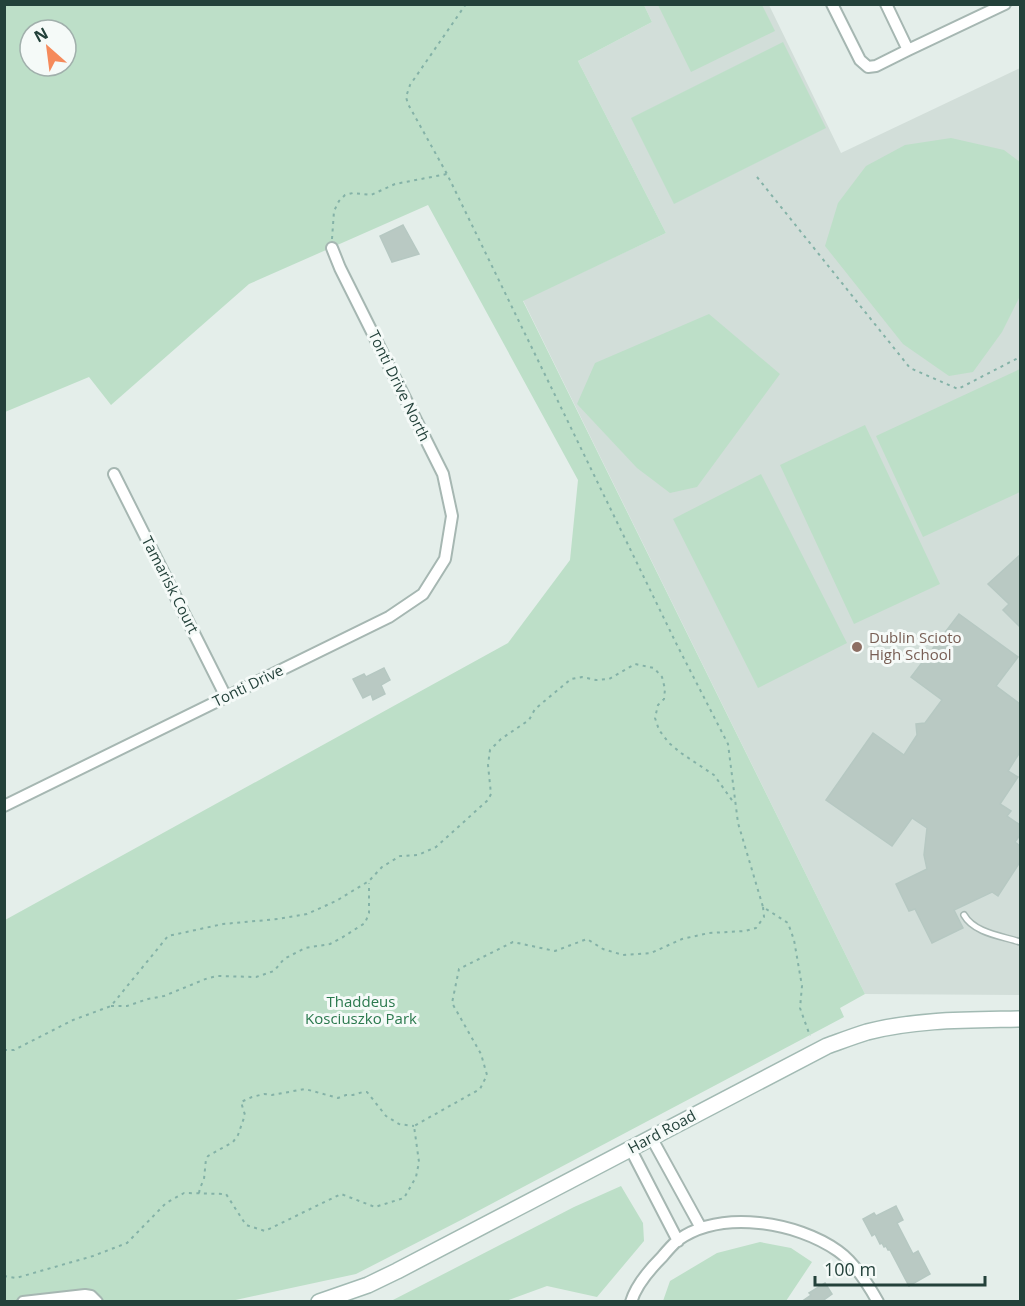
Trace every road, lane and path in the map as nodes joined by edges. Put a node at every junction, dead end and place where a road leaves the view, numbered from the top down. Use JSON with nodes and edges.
{"nodes":[{"id":1,"x":466,"y":4,"type":"edge"},
{"id":2,"x":832,"y":4,"type":"edge"},
{"id":3,"x":886,"y":4,"type":"edge"},
{"id":4,"x":1005,"y":4,"type":"edge"},
{"id":5,"x":909,"y":50,"type":"junction"},
{"id":6,"x":447,"y":174,"type":"junction"},
{"id":7,"x":757,"y":177,"type":"dead end"},
{"id":8,"x":332,"y":248,"type":"joint"},
{"id":9,"x":1020,"y":357,"type":"edge"},
{"id":10,"x":114,"y":474,"type":"dead end"},
{"id":11,"x":451,"y":527,"type":"joint"},
{"id":12,"x":226,"y":697,"type":"junction"},
{"id":13,"x":736,"y":805,"type":"junction"},
{"id":14,"x":4,"y":806,"type":"edge"},
{"id":15,"x":369,"y":881,"type":"junction"},
{"id":16,"x":763,"y":907,"type":"junction"},
{"id":17,"x":964,"y":915,"type":"dead end"},
{"id":18,"x":1020,"y":942,"type":"edge"},
{"id":19,"x":111,"y":1006,"type":"junction"},
{"id":20,"x":1020,"y":1019,"type":"edge"},
{"id":21,"x":810,"y":1036,"type":"dead end"},
{"id":22,"x":4,"y":1050,"type":"edge"},
{"id":23,"x":414,"y":1126,"type":"junction"},
{"id":24,"x":651,"y":1137,"type":"junction"},
{"id":25,"x":630,"y":1148,"type":"junction"},
{"id":26,"x":199,"y":1193,"type":"junction"},
{"id":27,"x":701,"y":1228,"type":"junction"},
{"id":28,"x":678,"y":1241,"type":"junction"},
{"id":29,"x":4,"y":1276,"type":"edge"},
{"id":30,"x":24,"y":1302,"type":"edge"},
{"id":31,"x":97,"y":1302,"type":"edge"},
{"id":32,"x":319,"y":1302,"type":"edge"},
{"id":33,"x":631,"y":1302,"type":"edge"},
{"id":34,"x":878,"y":1302,"type":"edge"}],
"edges":[{"from":1,"to":6,"type":"path"},
{"from":2,"to":5,"type":"street"},
{"from":3,"to":5,"type":"street"},
{"from":4,"to":5,"type":"street"},
{"from":6,"to":8,"type":"path"},
{"from":6,"to":13,"type":"path"},
{"from":7,"to":9,"type":"path"},
{"from":8,"to":11,"type":"street","name":"Tonti Drive North"},
{"from":10,"to":12,"type":"street","name":"Tamarisk Court"},
{"from":11,"to":12,"type":"street","name":"Tonti Drive"},
{"from":12,"to":14,"type":"street","name":"Tonti Drive"},
{"from":13,"to":15,"type":"path"},
{"from":13,"to":16,"type":"path"},
{"from":15,"to":19,"type":"path"},
{"from":15,"to":19,"type":"path"},
{"from":16,"to":21,"type":"path"},
{"from":16,"to":23,"type":"path"},
{"from":17,"to":18,"type":"lane"},
{"from":19,"to":22,"type":"path"},
{"from":20,"to":24,"type":"main road","name":"Hard Road"},
{"from":23,"to":26,"type":"path"},
{"from":23,"to":26,"type":"path"},
{"from":24,"to":25,"type":"main road","name":"Hard Road"},
{"from":24,"to":27,"type":"street"},
{"from":25,"to":28,"type":"street"},
{"from":25,"to":32,"type":"main road","name":"Hard Road"},
{"from":26,"to":29,"type":"path"},
{"from":27,"to":28,"type":"street"},
{"from":27,"to":34,"type":"street"},
{"from":28,"to":33,"type":"street"},
{"from":30,"to":31,"type":"street"}]}
